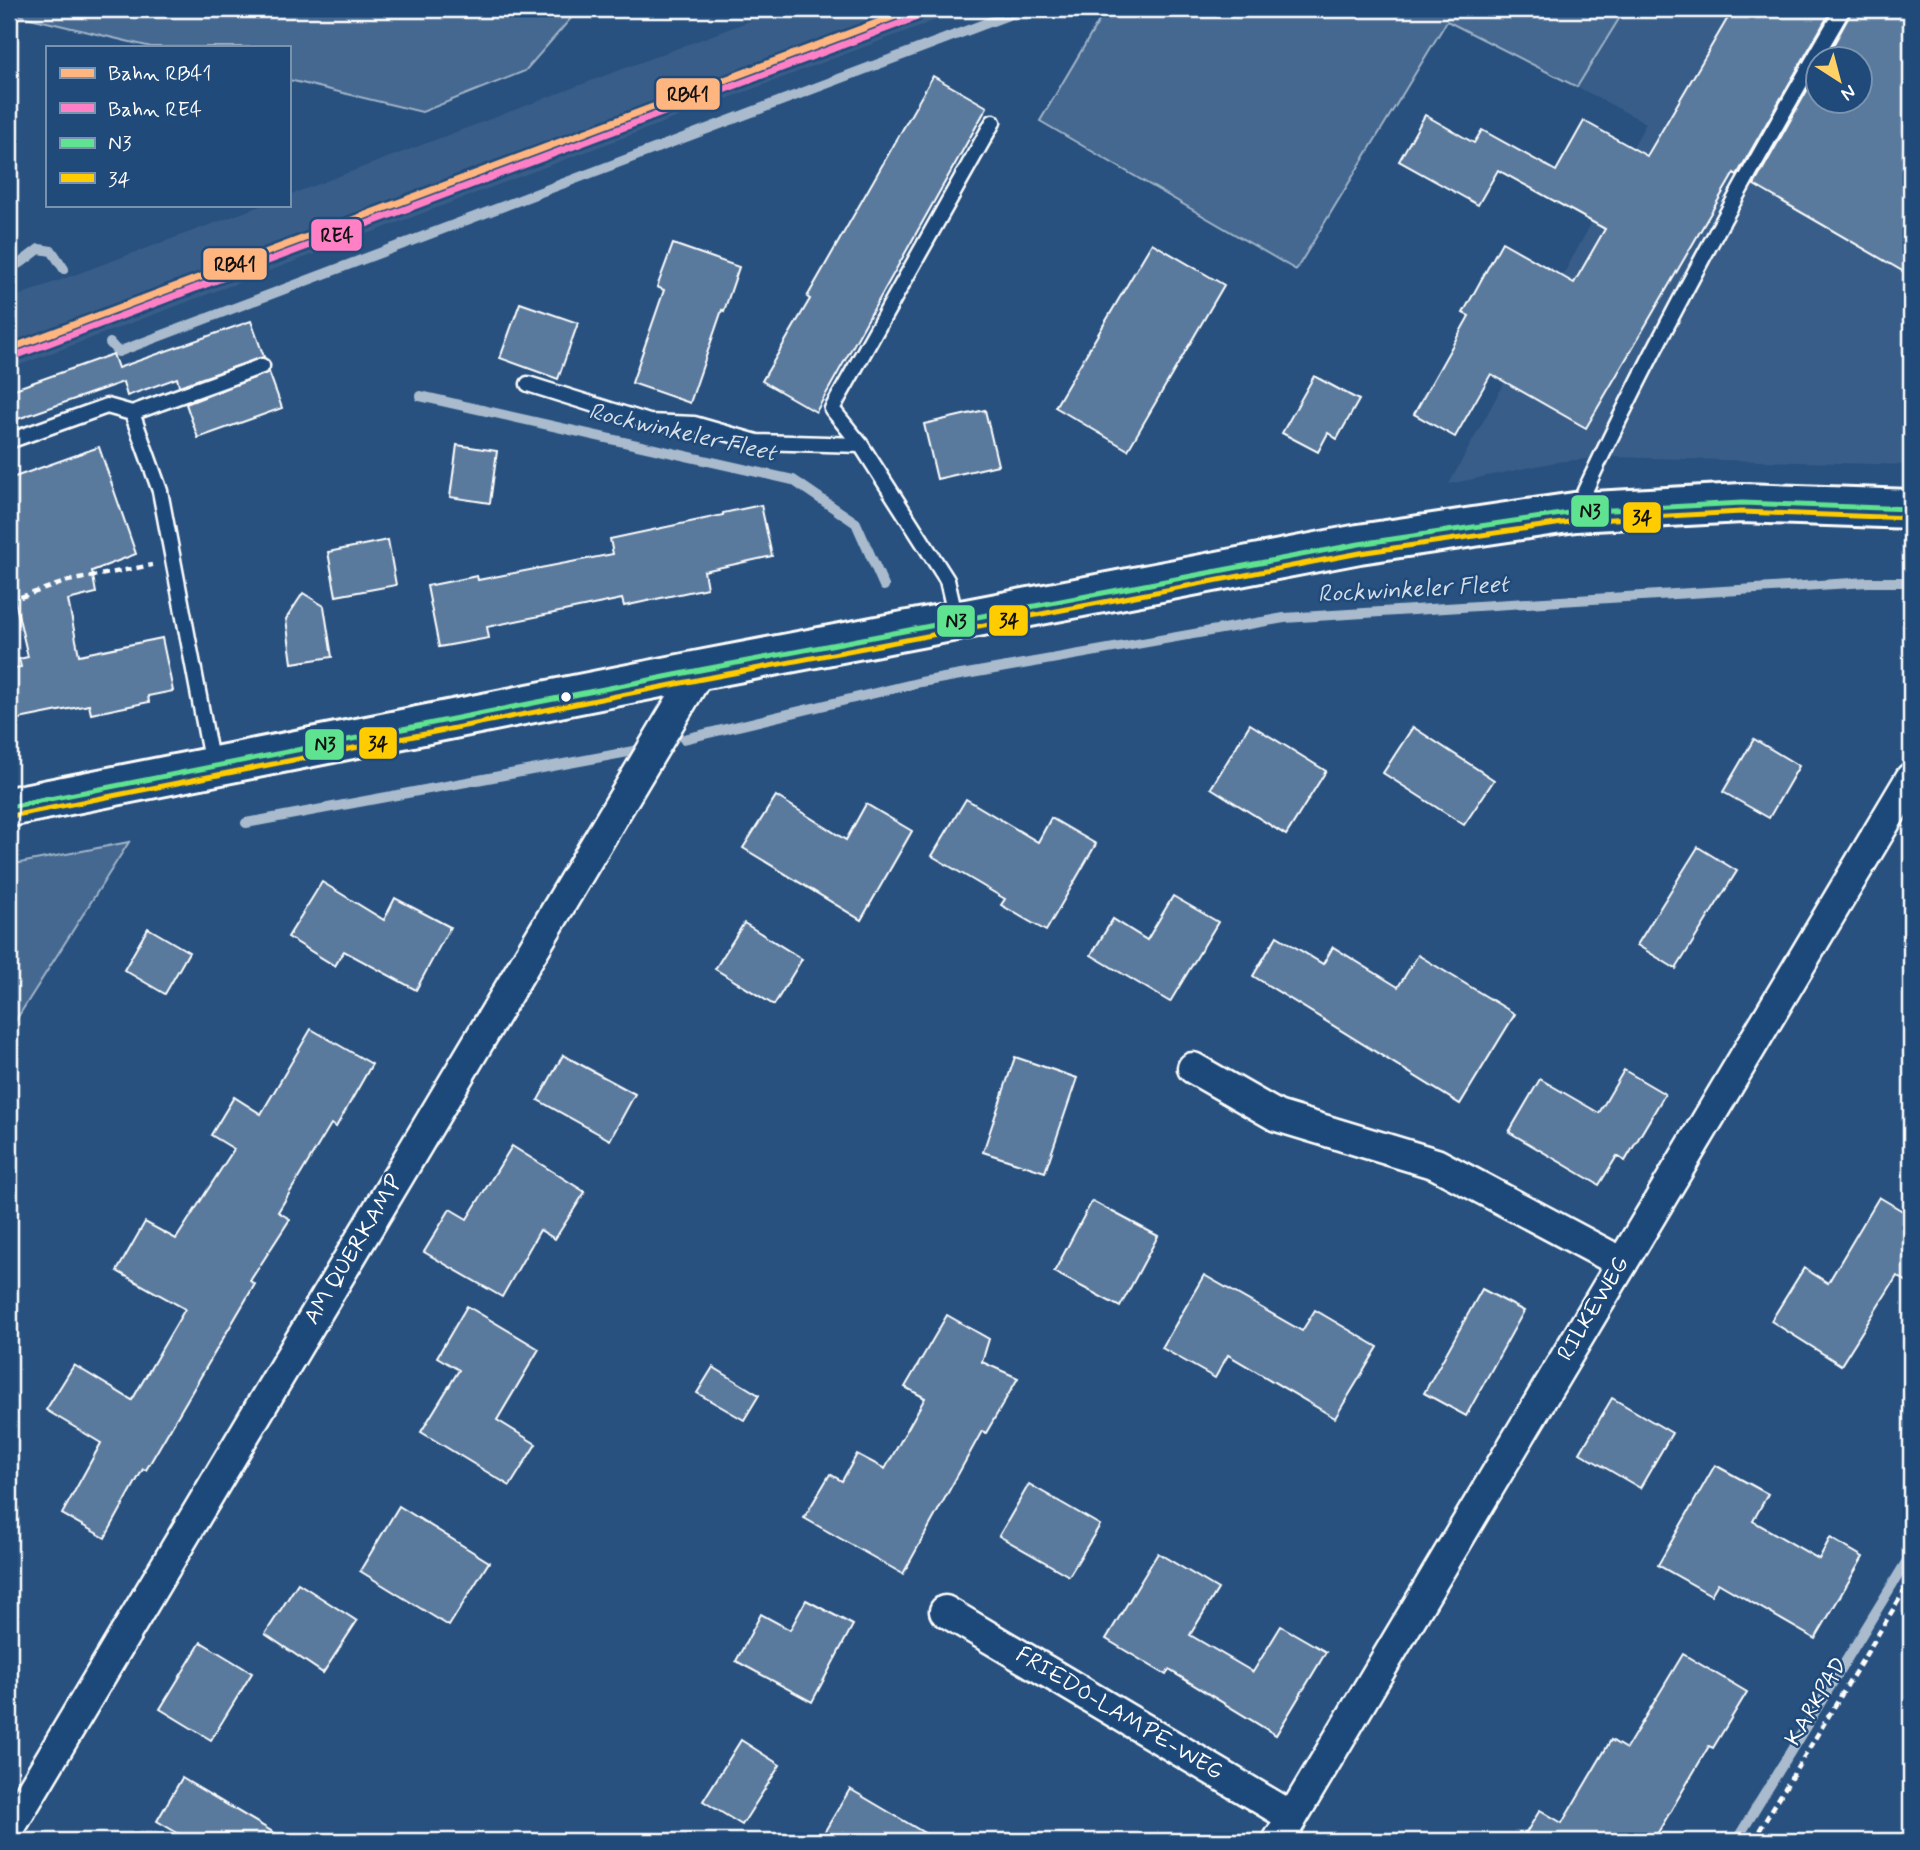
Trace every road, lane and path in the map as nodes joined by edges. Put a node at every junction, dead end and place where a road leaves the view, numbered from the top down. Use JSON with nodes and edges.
{"nodes":[{"id":1,"x":1843,"y":9,"type":"edge"},
{"id":2,"x":993,"y":122,"type":"dead end"},
{"id":3,"x":262,"y":366,"type":"dead end"},
{"id":4,"x":528,"y":384,"type":"dead end"},
{"id":5,"x":132,"y":413,"type":"junction"},
{"id":6,"x":9,"y":441,"type":"edge"},
{"id":7,"x":861,"y":445,"type":"junction"},
{"id":8,"x":1911,"y":509,"type":"edge"},
{"id":9,"x":1575,"y":512,"type":"junction"},
{"id":10,"x":173,"y":561,"type":"junction"},
{"id":11,"x":9,"y":601,"type":"edge"},
{"id":12,"x":956,"y":621,"type":"junction"},
{"id":13,"x":700,"y":670,"type":"junction"},
{"id":14,"x":212,"y":767,"type":"junction"},
{"id":15,"x":1911,"y":778,"type":"edge"},
{"id":16,"x":9,"y":807,"type":"edge"},
{"id":17,"x":1193,"y":1068,"type":"dead end"},
{"id":18,"x":1622,"y":1263,"type":"junction"},
{"id":19,"x":1911,"y":1580,"type":"edge"},
{"id":20,"x":945,"y":1611,"type":"dead end"},
{"id":21,"x":9,"y":1829,"type":"edge"},
{"id":22,"x":1285,"y":1829,"type":"edge"},
{"id":23,"x":1753,"y":1841,"type":"edge"}],
"edges":[{"from":1,"to":9,"type":"lane"},
{"from":2,"to":7,"type":"lane"},
{"from":3,"to":5,"type":"lane"},
{"from":4,"to":7,"type":"lane"},
{"from":5,"to":6,"type":"lane"},
{"from":5,"to":10,"type":"lane"},
{"from":7,"to":12,"type":"lane"},
{"from":8,"to":9,"type":"main road"},
{"from":9,"to":12,"type":"main road"},
{"from":10,"to":11,"type":"path"},
{"from":10,"to":14,"type":"lane"},
{"from":12,"to":13,"type":"main road"},
{"from":13,"to":14,"type":"main road"},
{"from":13,"to":21,"type":"street","name":"AM QUERKAMP"},
{"from":14,"to":16,"type":"main road"},
{"from":15,"to":18,"type":"street","name":"RILKEWEG"},
{"from":17,"to":18,"type":"street"},
{"from":18,"to":22,"type":"street","name":"RILKEWEG"},
{"from":19,"to":23,"type":"path","name":"KARKPAD"},
{"from":20,"to":22,"type":"street","name":"FRIEDO-LAMPE-WEG"}]}
